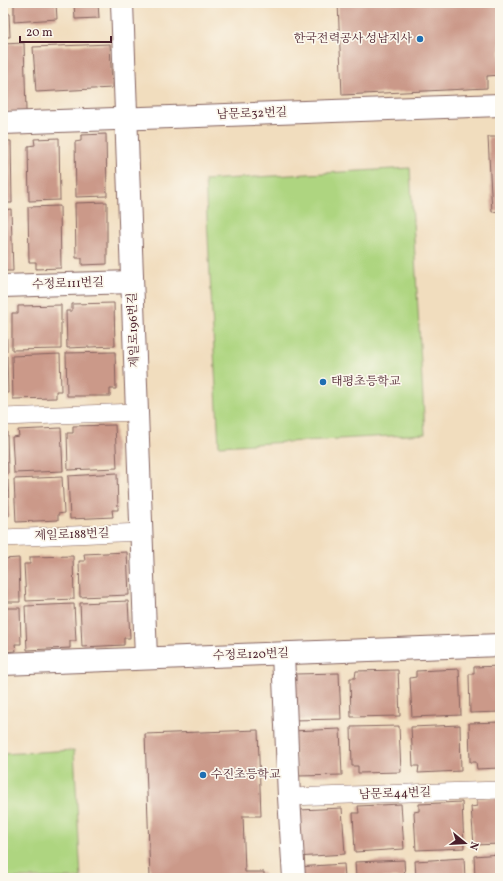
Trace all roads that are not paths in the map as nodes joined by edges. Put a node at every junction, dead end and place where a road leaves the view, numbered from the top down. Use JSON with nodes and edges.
{"nodes":[{"id":1,"x":122,"y":3,"type":"edge"},
{"id":2,"x":500,"y":105,"type":"edge"},
{"id":3,"x":126,"y":119,"type":"junction"},
{"id":4,"x":3,"y":124,"type":"edge"},
{"id":5,"x":132,"y":282,"type":"junction"},
{"id":6,"x":3,"y":286,"type":"edge"},
{"id":7,"x":137,"y":412,"type":"junction"},
{"id":8,"x":3,"y":417,"type":"edge"},
{"id":9,"x":142,"y":532,"type":"junction"},
{"id":10,"x":3,"y":538,"type":"edge"},
{"id":11,"x":500,"y":645,"type":"edge"},
{"id":12,"x":283,"y":654,"type":"junction"},
{"id":13,"x":146,"y":658,"type":"junction"},
{"id":14,"x":3,"y":664,"type":"edge"},
{"id":15,"x":500,"y":790,"type":"edge"},
{"id":16,"x":289,"y":797,"type":"junction"},
{"id":17,"x":294,"y":878,"type":"edge"}],
"edges":[{"from":1,"to":3,"type":"street","name":"제일로196번길"},
{"from":2,"to":3,"type":"street","name":"남문로32번길"},
{"from":3,"to":4,"type":"street","name":"남문로32번길"},
{"from":3,"to":5,"type":"street","name":"제일로196번길"},
{"from":5,"to":6,"type":"street","name":"수정로111번길"},
{"from":5,"to":7,"type":"street","name":"제일로196번길"},
{"from":7,"to":8,"type":"lane"},
{"from":7,"to":9,"type":"street","name":"제일로196번길"},
{"from":9,"to":10,"type":"lane","name":"제일로188번길"},
{"from":9,"to":13,"type":"street","name":"제일로196번길"},
{"from":11,"to":12,"type":"street","name":"수정로120번길"},
{"from":12,"to":13,"type":"street","name":"수정로120번길"},
{"from":12,"to":16,"type":"street"},
{"from":13,"to":14,"type":"street","name":"수정로120번길"},
{"from":15,"to":16,"type":"lane","name":"남문로44번길"},
{"from":16,"to":17,"type":"street"}]}
